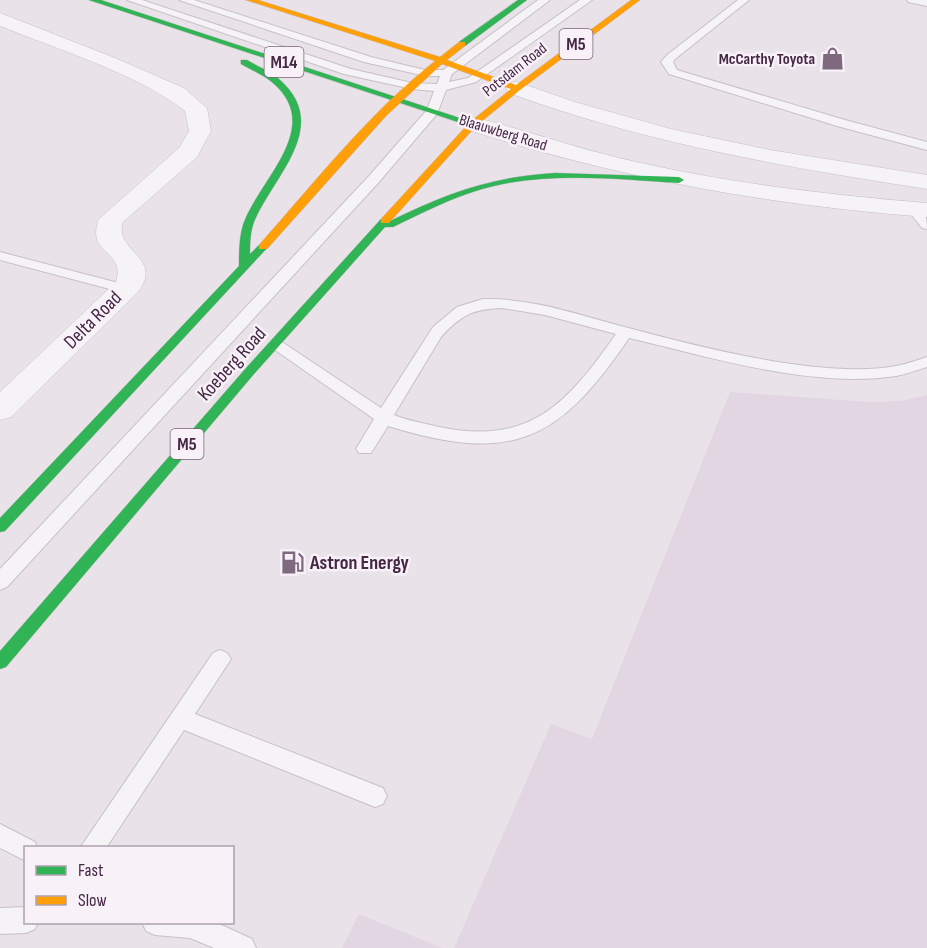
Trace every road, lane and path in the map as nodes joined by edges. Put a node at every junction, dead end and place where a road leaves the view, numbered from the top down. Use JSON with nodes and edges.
{"nodes":[{"id":1,"x":93,"y":0,"type":"edge"},
{"id":2,"x":132,"y":0,"type":"edge"},
{"id":3,"x":184,"y":0,"type":"edge"},
{"id":4,"x":250,"y":0,"type":"edge"},
{"id":5,"x":522,"y":0,"type":"edge"},
{"id":6,"x":545,"y":0,"type":"edge"},
{"id":7,"x":587,"y":0,"type":"edge"},
{"id":8,"x":636,"y":0,"type":"edge"},
{"id":9,"x":744,"y":0,"type":"edge"},
{"id":10,"x":912,"y":0,"type":"edge"},
{"id":11,"x":927,"y":3,"type":"edge"},
{"id":12,"x":0,"y":20,"type":"edge"},
{"id":13,"x":169,"y":26,"type":"junction"},
{"id":14,"x":448,"y":66,"type":"junction"},
{"id":15,"x":425,"y":73,"type":"junction"},
{"id":16,"x":480,"y":74,"type":"junction"},
{"id":17,"x":412,"y":87,"type":"junction"},
{"id":18,"x":441,"y":88,"type":"junction"},
{"id":19,"x":517,"y":88,"type":"junction"},
{"id":20,"x":398,"y":100,"type":"junction"},
{"id":21,"x":433,"y":111,"type":"junction"},
{"id":22,"x":473,"y":124,"type":"junction"},
{"id":23,"x":927,"y":146,"type":"edge"},
{"id":24,"x":679,"y":180,"type":"junction"},
{"id":25,"x":927,"y":182,"type":"edge"},
{"id":26,"x":923,"y":215,"type":"edge"},
{"id":27,"x":378,"y":230,"type":"junction"},
{"id":28,"x":0,"y":256,"type":"edge"},
{"id":29,"x":244,"y":269,"type":"junction"},
{"id":30,"x":125,"y":289,"type":"junction"},
{"id":31,"x":625,"y":332,"type":"junction"},
{"id":32,"x":276,"y":345,"type":"junction"},
{"id":33,"x":927,"y":362,"type":"edge"},
{"id":34,"x":0,"y":410,"type":"edge"},
{"id":35,"x":384,"y":418,"type":"junction"},
{"id":36,"x":365,"y":449,"type":"dead end"},
{"id":37,"x":0,"y":527,"type":"edge"},
{"id":38,"x":0,"y":582,"type":"edge"},
{"id":39,"x":220,"y":659,"type":"dead end"},
{"id":40,"x":0,"y":662,"type":"edge"},
{"id":41,"x":179,"y":718,"type":"junction"},
{"id":42,"x":375,"y":796,"type":"dead end"},
{"id":43,"x":0,"y":835,"type":"edge"},
{"id":44,"x":93,"y":846,"type":"edge"},
{"id":45,"x":24,"y":849,"type":"edge"},
{"id":46,"x":24,"y":920,"type":"edge"},
{"id":47,"x":0,"y":921,"type":"edge"},
{"id":48,"x":188,"y":924,"type":"edge"},
{"id":49,"x":243,"y":948,"type":"edge"}],
"edges":[{"from":1,"to":13,"type":"main road","name":"Blaauwberg Road","number":"M14"},
{"from":2,"to":17,"type":"lane"},
{"from":3,"to":15,"type":"lane"},
{"from":4,"to":14,"type":"main road","number":"M14"},
{"from":5,"to":14,"type":"main road"},
{"from":6,"to":14,"type":"lane"},
{"from":7,"to":16,"type":"lane"},
{"from":8,"to":19,"type":"main road","name":"Potsdam Road","number":"M5"},
{"from":9,"to":23,"type":"lane"},
{"from":10,"to":11,"type":"lane"},
{"from":12,"to":30,"type":"street","name":"Delta Road"},
{"from":13,"to":20,"type":"main road","name":"Blaauwberg Road","number":"M14"},
{"from":13,"to":29,"type":"main road"},
{"from":14,"to":15,"type":"main road"},
{"from":14,"to":16,"type":"main road","number":"M14"},
{"from":14,"to":18,"type":"lane"},
{"from":15,"to":17,"type":"main road"},
{"from":16,"to":18,"type":"lane"},
{"from":16,"to":19,"type":"main road","number":"M14"},
{"from":17,"to":18,"type":"lane"},
{"from":17,"to":20,"type":"main road"},
{"from":18,"to":21,"type":"lane"},
{"from":19,"to":22,"type":"main road","name":"Potsdam Road","number":"M5"},
{"from":19,"to":25,"type":"street"},
{"from":20,"to":21,"type":"main road","name":"Blaauwberg Road","number":"M14"},
{"from":20,"to":29,"type":"main road"},
{"from":21,"to":22,"type":"main road","name":"Blaauwberg Road","number":"M14"},
{"from":21,"to":38,"type":"lane"},
{"from":22,"to":24,"type":"street","name":"Blaauwberg Road"},
{"from":22,"to":27,"type":"main road","name":"Koeberg Road","number":"M5"},
{"from":24,"to":26,"type":"street","name":"Blaauwberg Road"},
{"from":24,"to":27,"type":"main road"},
{"from":27,"to":32,"type":"main road","name":"Koeberg Road","number":"M5"},
{"from":28,"to":30,"type":"lane"},
{"from":29,"to":37,"type":"main road"},
{"from":30,"to":34,"type":"street","name":"Delta Road"},
{"from":31,"to":33,"type":"lane"},
{"from":31,"to":35,"type":"lane"},
{"from":31,"to":35,"type":"lane"},
{"from":32,"to":35,"type":"lane"},
{"from":32,"to":40,"type":"main road","name":"Koeberg Road","number":"M5"},
{"from":35,"to":36,"type":"lane"},
{"from":39,"to":41,"type":"lane"},
{"from":41,"to":42,"type":"lane"},
{"from":41,"to":44,"type":"lane"},
{"from":43,"to":45,"type":"lane"},
{"from":46,"to":47,"type":"lane"},
{"from":48,"to":49,"type":"lane"}]}
